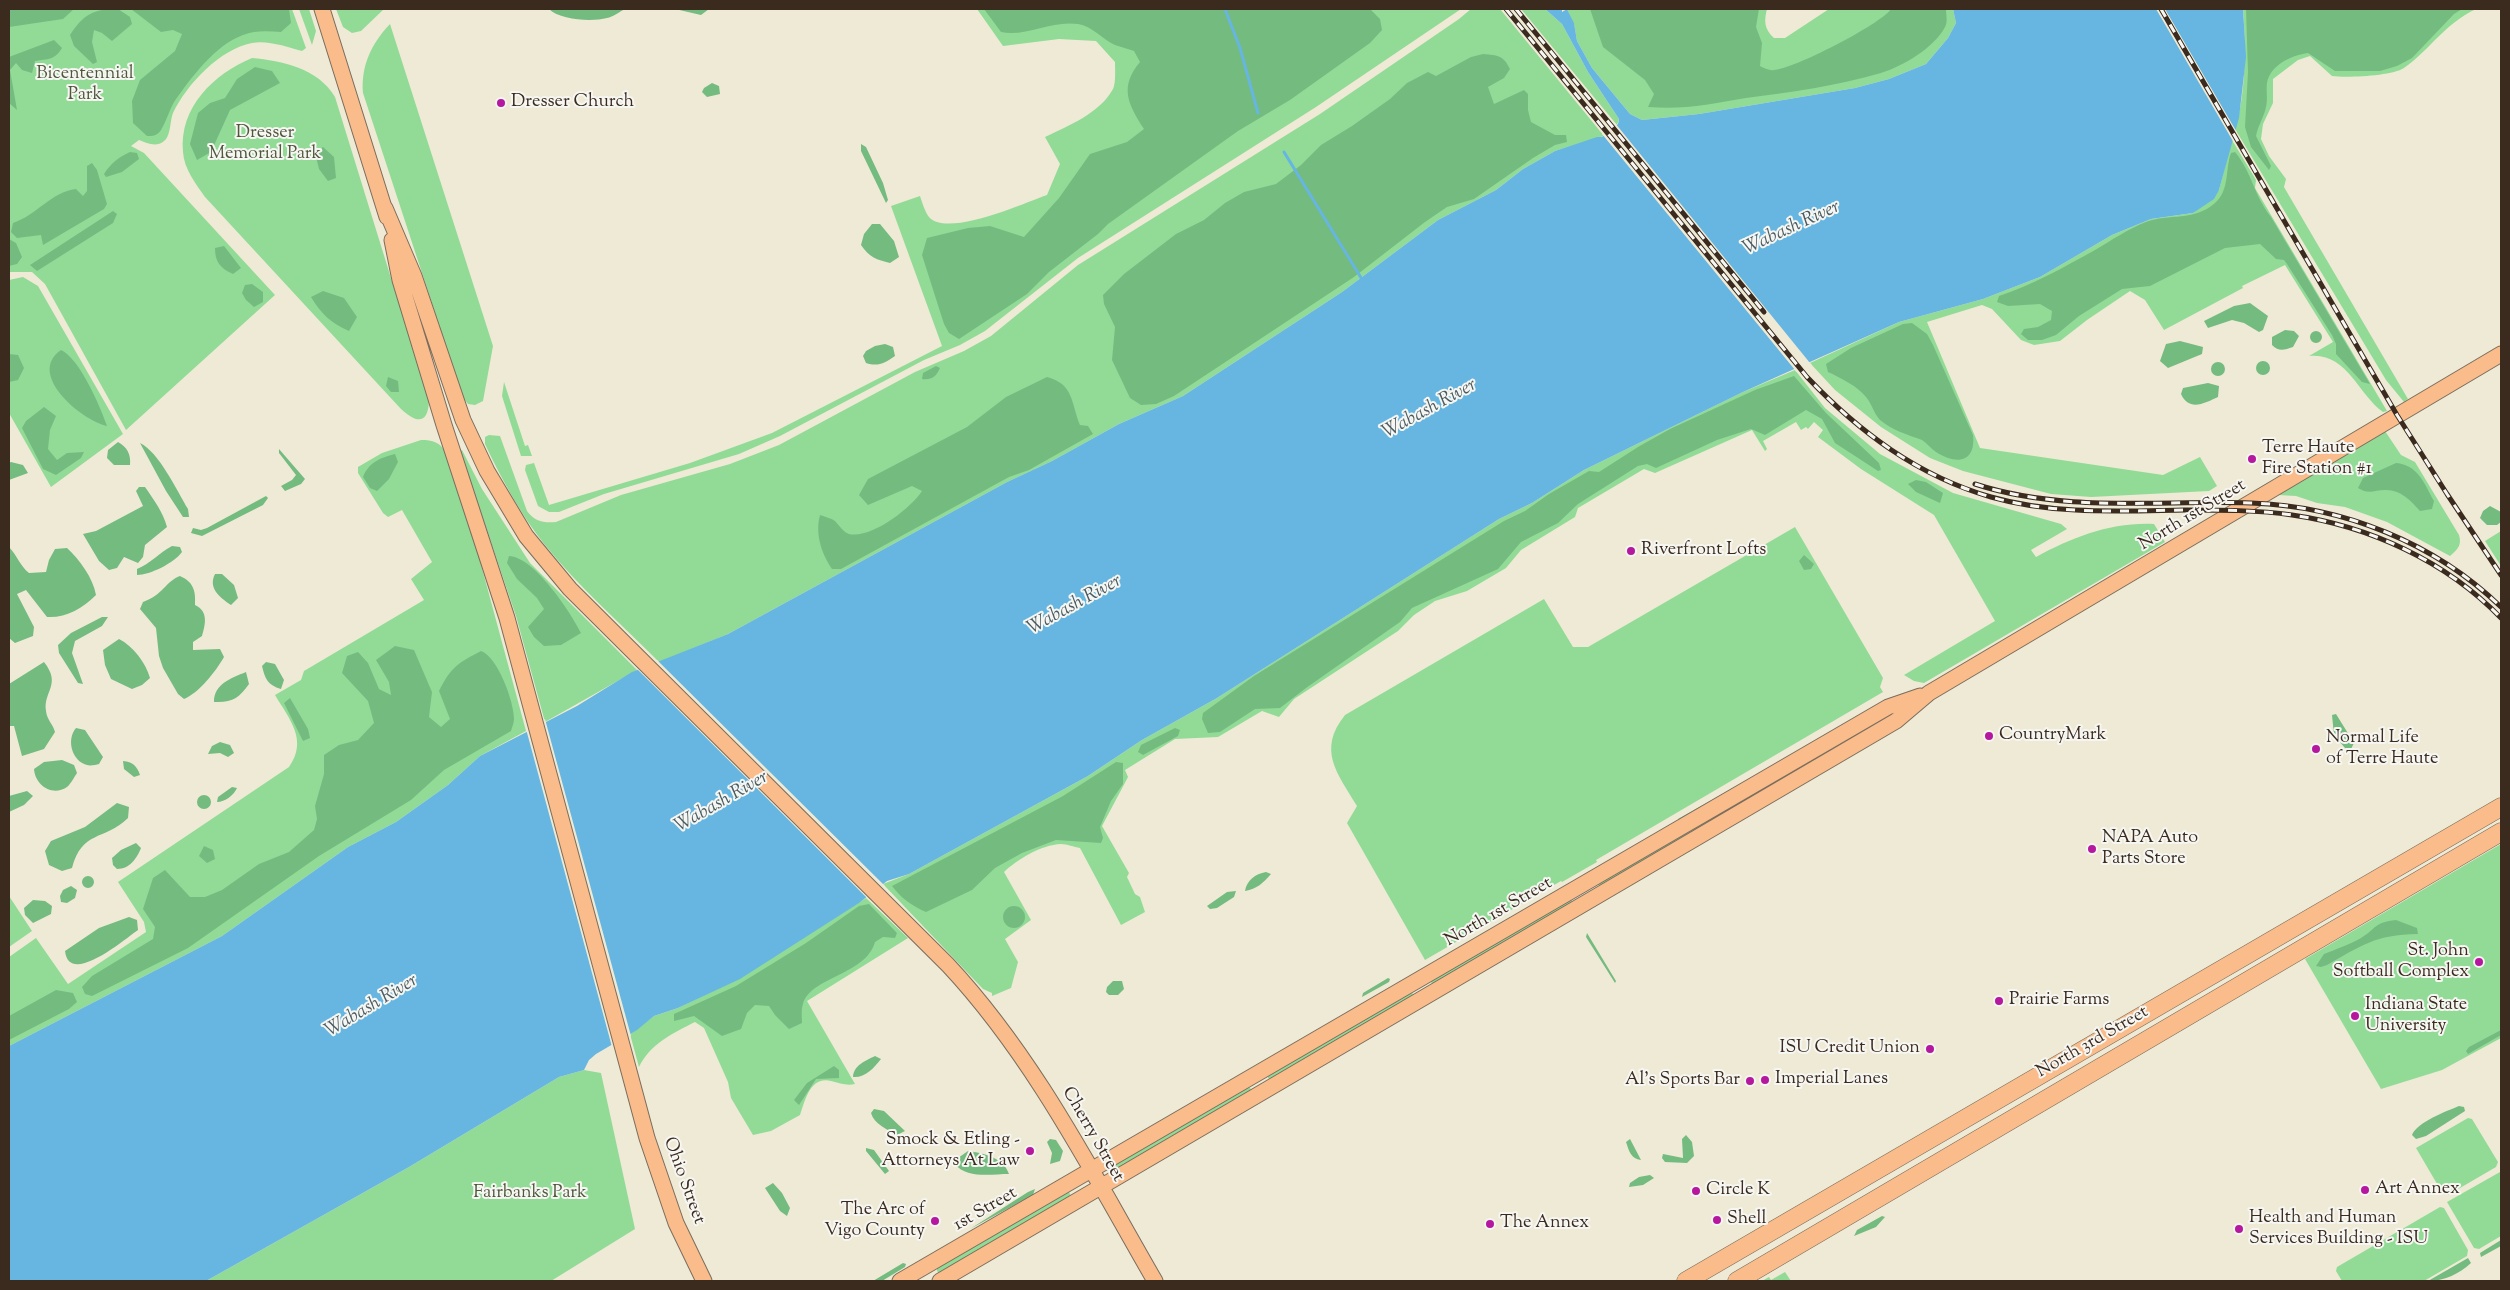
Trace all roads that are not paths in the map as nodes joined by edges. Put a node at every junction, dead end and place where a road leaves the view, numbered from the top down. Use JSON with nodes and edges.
{"nodes":[{"id":1,"x":322,"y":9,"type":"edge"},
{"id":2,"x":385,"y":208,"type":"junction"},
{"id":3,"x":2501,"y":354,"type":"edge"},
{"id":4,"x":1929,"y":693,"type":"junction"},
{"id":5,"x":2501,"y":807,"type":"edge"},
{"id":6,"x":2501,"y":832,"type":"edge"},
{"id":7,"x":1091,"y":1171,"type":"junction"},
{"id":8,"x":1101,"y":1188,"type":"junction"},
{"id":9,"x":704,"y":1281,"type":"edge"},
{"id":10,"x":900,"y":1281,"type":"edge"},
{"id":11,"x":940,"y":1281,"type":"edge"},
{"id":12,"x":1155,"y":1281,"type":"edge"},
{"id":13,"x":1686,"y":1281,"type":"edge"},
{"id":14,"x":1737,"y":1281,"type":"edge"}],
"edges":[{"from":1,"to":2,"type":"main road"},
{"from":2,"to":7,"type":"main road","name":"Cherry Street"},
{"from":2,"to":9,"type":"main road","name":"Ohio Street"},
{"from":3,"to":4,"type":"main road","name":"North 1st Street"},
{"from":4,"to":7,"type":"main road","name":"North 1st Street"},
{"from":4,"to":8,"type":"main road","name":"North 1st Street"},
{"from":5,"to":13,"type":"highway","name":"North 3rd Street"},
{"from":6,"to":14,"type":"highway","name":"North 3rd Street"},
{"from":7,"to":8,"type":"main road","name":"Cherry Street"},
{"from":7,"to":10,"type":"main road","name":"1st Street"},
{"from":8,"to":11,"type":"main road"},
{"from":8,"to":12,"type":"main road","name":"Cherry Street"}]}
